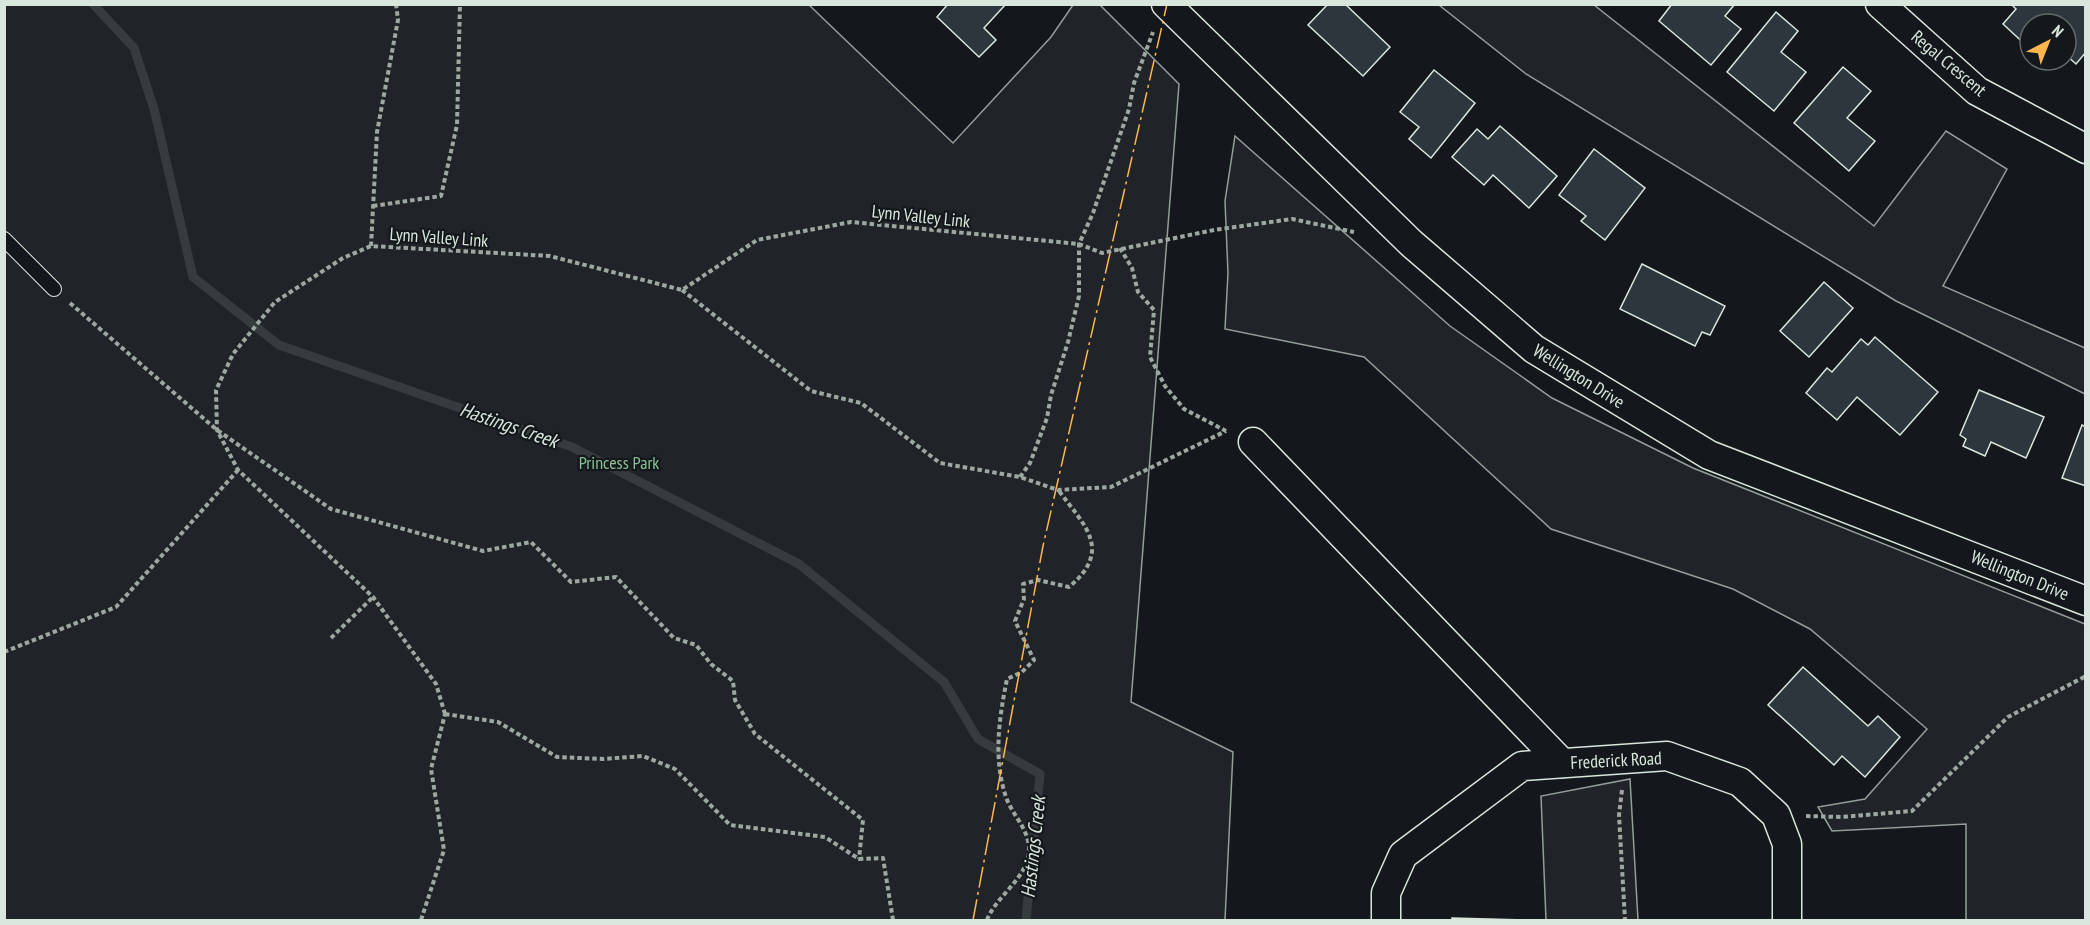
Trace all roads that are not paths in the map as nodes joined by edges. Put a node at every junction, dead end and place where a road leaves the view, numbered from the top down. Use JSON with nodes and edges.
{"nodes":[{"id":1,"x":1880,"y":4,"type":"edge"},
{"id":2,"x":1160,"y":17,"type":"edge"},
{"id":3,"x":2085,"y":148,"type":"edge"},
{"id":4,"x":4,"y":239,"type":"edge"},
{"id":5,"x":54,"y":289,"type":"road end"},
{"id":6,"x":1253,"y":441,"type":"road end"},
{"id":7,"x":2085,"y":601,"type":"edge"},
{"id":8,"x":1563,"y":763,"type":"junction"},
{"id":9,"x":1386,"y":907,"type":"edge"},
{"id":10,"x":1787,"y":921,"type":"edge"}],
"edges":[{"from":1,"to":3,"type":"street","name":"Regal Crescent"},
{"from":2,"to":7,"type":"street","name":"Wellington Drive"},
{"from":4,"to":5,"type":"lane"},
{"from":6,"to":8,"type":"street"},
{"from":8,"to":9,"type":"street","name":"Frederick Road"},
{"from":8,"to":10,"type":"street","name":"Frederick Road"}]}
